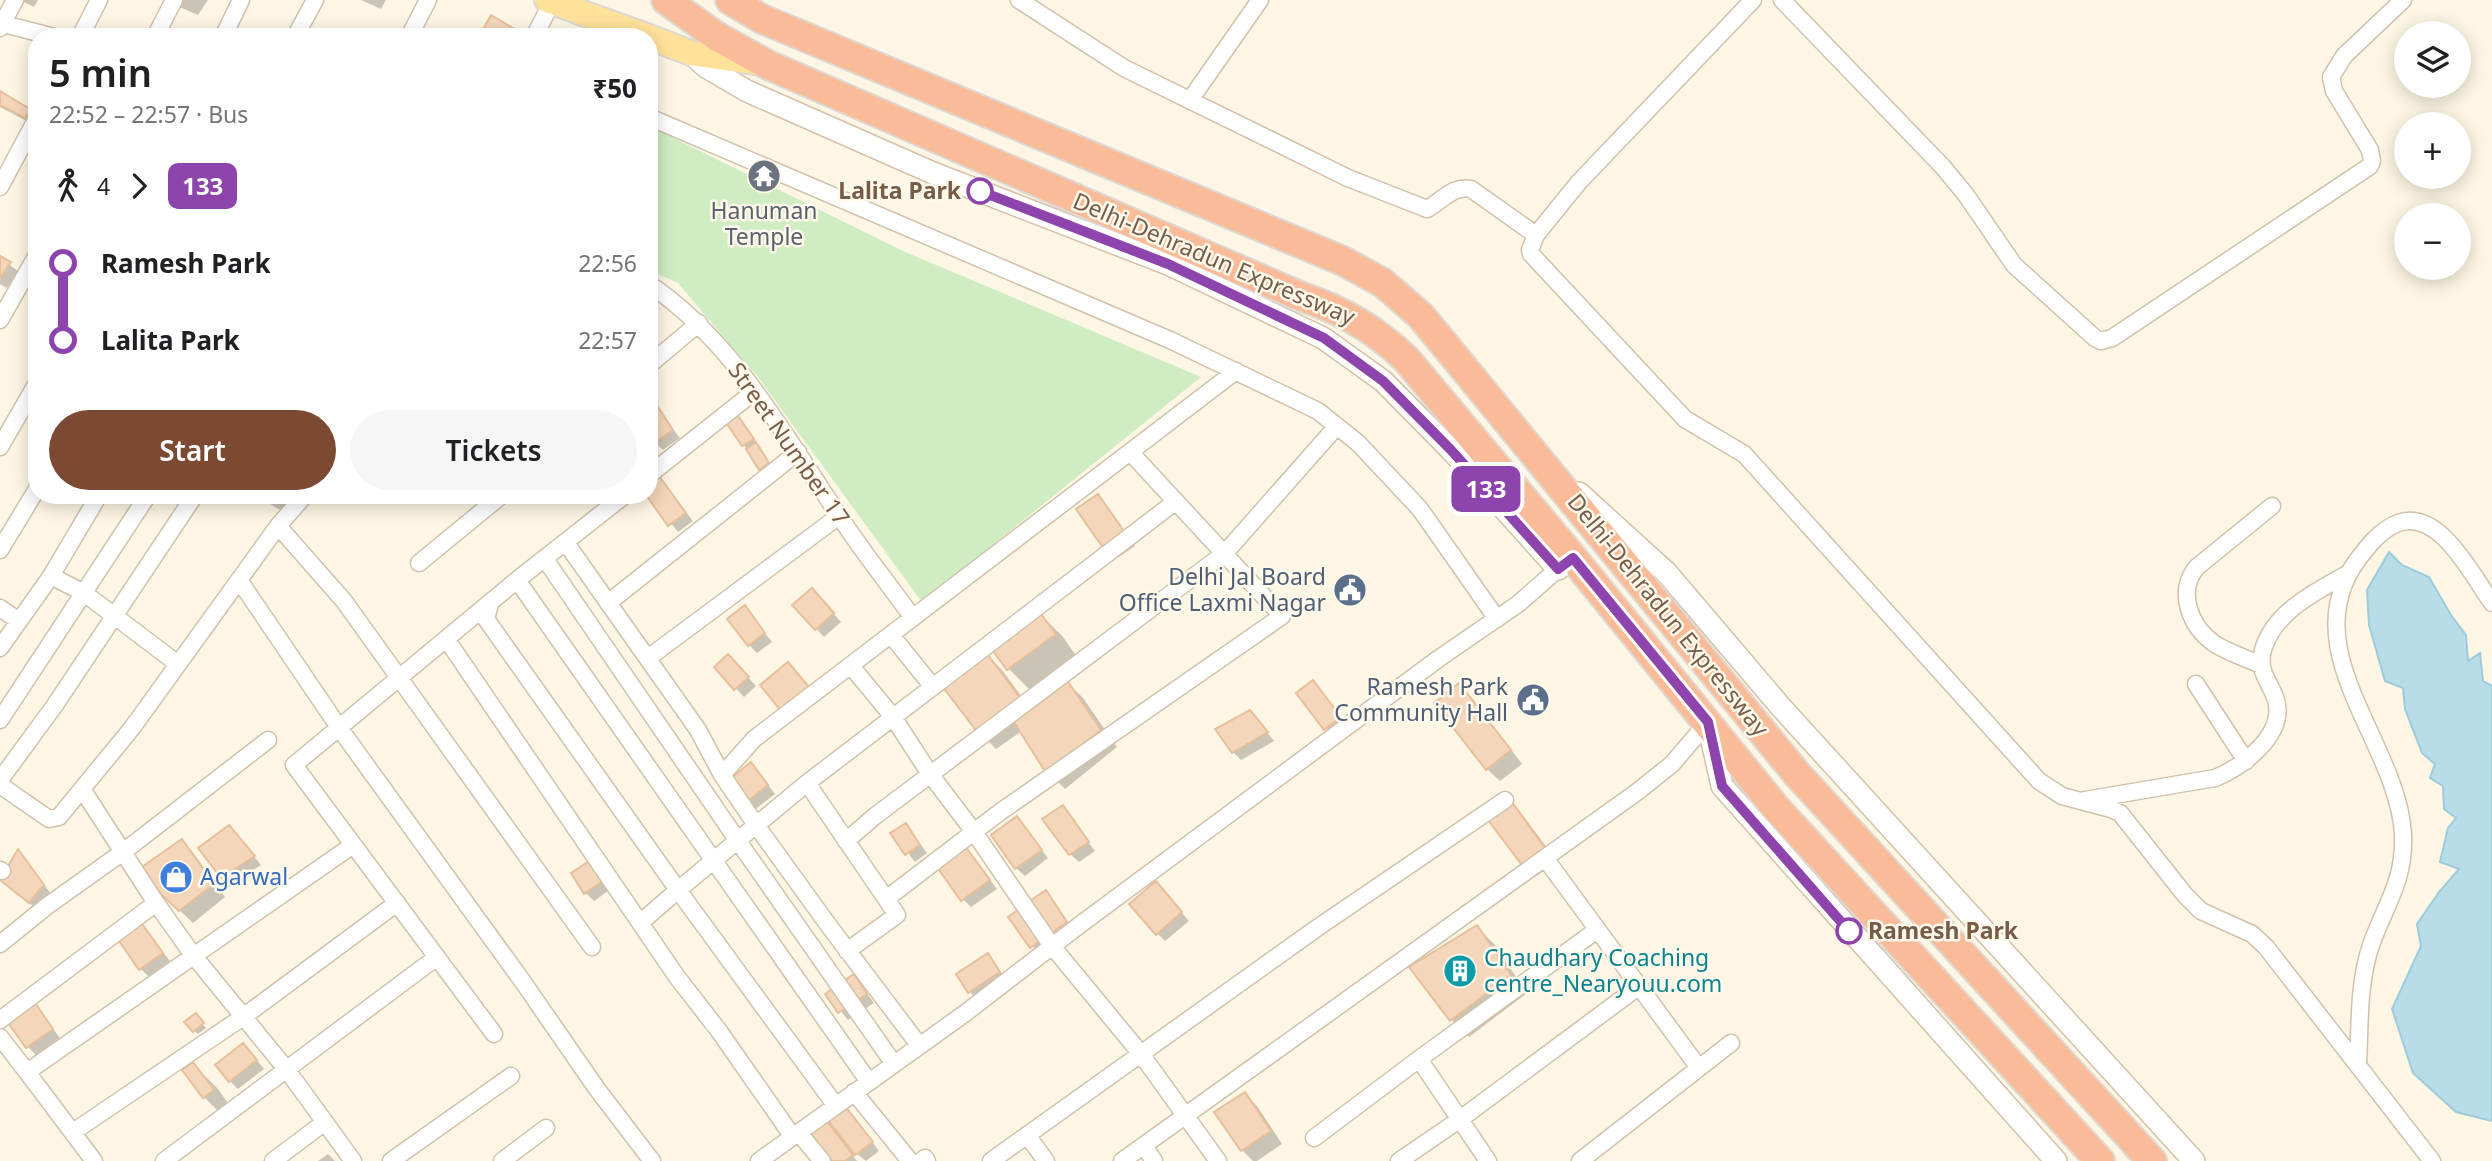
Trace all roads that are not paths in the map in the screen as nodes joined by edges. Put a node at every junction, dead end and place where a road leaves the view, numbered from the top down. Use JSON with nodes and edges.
{"nodes":[{"id":1,"x":15,"y":0,"type":"edge"},
{"id":2,"x":99,"y":0,"type":"edge"},
{"id":3,"x":174,"y":0,"type":"edge"},
{"id":4,"x":241,"y":0,"type":"edge"},
{"id":5,"x":315,"y":0,"type":"edge"},
{"id":6,"x":428,"y":0,"type":"edge"},
{"id":7,"x":666,"y":0,"type":"edge"},
{"id":8,"x":730,"y":0,"type":"edge"},
{"id":9,"x":740,"y":0,"type":"edge"},
{"id":10,"x":1018,"y":0,"type":"edge"},
{"id":11,"x":1260,"y":0,"type":"edge"},
{"id":12,"x":1753,"y":0,"type":"edge"},
{"id":13,"x":1782,"y":0,"type":"edge"},
{"id":14,"x":2403,"y":0,"type":"edge"},
{"id":15,"x":550,"y":1,"type":"edge"},
{"id":16,"x":762,"y":19,"type":"junction"},
{"id":17,"x":1,"y":25,"type":"edge"},
{"id":18,"x":85,"y":28,"type":"edge"},
{"id":19,"x":160,"y":28,"type":"edge"},
{"id":20,"x":227,"y":28,"type":"edge"},
{"id":21,"x":300,"y":28,"type":"edge"},
{"id":22,"x":414,"y":28,"type":"edge"},
{"id":23,"x":538,"y":28,"type":"edge"},
{"id":24,"x":624,"y":28,"type":"edge"},
{"id":25,"x":28,"y":31,"type":"edge"},
{"id":26,"x":658,"y":41,"type":"edge"},
{"id":27,"x":691,"y":53,"type":"junction"},
{"id":28,"x":768,"y":65,"type":"junction"},
{"id":29,"x":1190,"y":100,"type":"junction"},
{"id":30,"x":658,"y":121,"type":"edge"},
{"id":31,"x":28,"y":135,"type":"edge"},
{"id":32,"x":0,"y":187,"type":"edge"},
{"id":33,"x":1536,"y":235,"type":"junction"},
{"id":34,"x":28,"y":271,"type":"edge"},
{"id":35,"x":658,"y":290,"type":"edge"},
{"id":36,"x":0,"y":320,"type":"edge"},
{"id":37,"x":699,"y":323,"type":"junction"},
{"id":38,"x":658,"y":357,"type":"edge"},
{"id":39,"x":1236,"y":371,"type":"junction"},
{"id":40,"x":755,"y":391,"type":"junction"},
{"id":41,"x":28,"y":399,"type":"edge"},
{"id":42,"x":1337,"y":426,"type":"junction"},
{"id":43,"x":0,"y":447,"type":"edge"},
{"id":44,"x":798,"y":452,"type":"junction"},
{"id":45,"x":1130,"y":452,"type":"junction"},
{"id":46,"x":1536,"y":454,"type":"junction"},
{"id":47,"x":658,"y":468,"type":"edge"},
{"id":48,"x":1175,"y":502,"type":"junction"},
{"id":49,"x":28,"y":504,"type":"edge"},
{"id":50,"x":94,"y":504,"type":"edge"},
{"id":51,"x":142,"y":504,"type":"edge"},
{"id":52,"x":189,"y":504,"type":"edge"},
{"id":53,"x":297,"y":504,"type":"edge"},
{"id":54,"x":491,"y":504,"type":"edge"},
{"id":55,"x":614,"y":504,"type":"edge"},
{"id":56,"x":2272,"y":506,"type":"dead end"},
{"id":57,"x":839,"y":516,"type":"junction"},
{"id":58,"x":278,"y":526,"type":"junction"},
{"id":59,"x":566,"y":543,"type":"junction"},
{"id":60,"x":0,"y":550,"type":"edge"},
{"id":61,"x":1225,"y":553,"type":"junction"},
{"id":62,"x":545,"y":559,"type":"junction"},
{"id":63,"x":419,"y":563,"type":"dead end"},
{"id":64,"x":1566,"y":564,"type":"junction"},
{"id":65,"x":2349,"y":573,"type":"junction"},
{"id":66,"x":51,"y":576,"type":"junction"},
{"id":67,"x":240,"y":580,"type":"junction"},
{"id":68,"x":517,"y":580,"type":"junction"},
{"id":69,"x":84,"y":593,"type":"junction"},
{"id":70,"x":608,"y":603,"type":"junction"},
{"id":71,"x":2492,"y":603,"type":"edge"},
{"id":72,"x":490,"y":604,"type":"junction"},
{"id":73,"x":0,"y":608,"type":"edge"},
{"id":74,"x":116,"y":616,"type":"junction"},
{"id":75,"x":913,"y":618,"type":"junction"},
{"id":76,"x":1496,"y":619,"type":"junction"},
{"id":77,"x":19,"y":621,"type":"junction"},
{"id":78,"x":891,"y":635,"type":"junction"},
{"id":79,"x":447,"y":640,"type":"junction"},
{"id":80,"x":0,"y":649,"type":"edge"},
{"id":81,"x":649,"y":658,"type":"junction"},
{"id":82,"x":178,"y":664,"type":"junction"},
{"id":83,"x":2261,"y":665,"type":"junction"},
{"id":84,"x":851,"y":666,"type":"junction"},
{"id":85,"x":402,"y":678,"type":"junction"},
{"id":86,"x":2196,"y":684,"type":"dead end"},
{"id":87,"x":933,"y":687,"type":"junction"},
{"id":88,"x":894,"y":717,"type":"junction"},
{"id":89,"x":0,"y":720,"type":"edge"},
{"id":90,"x":1708,"y":722,"type":"junction"},
{"id":91,"x":340,"y":729,"type":"junction"},
{"id":92,"x":268,"y":740,"type":"dead end"},
{"id":93,"x":2246,"y":761,"type":"junction"},
{"id":94,"x":930,"y":774,"type":"junction"},
{"id":95,"x":722,"y":775,"type":"junction"},
{"id":96,"x":0,"y":783,"type":"edge"},
{"id":97,"x":807,"y":783,"type":"junction"},
{"id":98,"x":82,"y":789,"type":"junction"},
{"id":99,"x":1505,"y":800,"type":"dead end"},
{"id":100,"x":2082,"y":801,"type":"junction"},
{"id":101,"x":756,"y":825,"type":"junction"},
{"id":102,"x":974,"y":832,"type":"junction"},
{"id":103,"x":738,"y":841,"type":"junction"},
{"id":104,"x":846,"y":841,"type":"junction"},
{"id":105,"x":354,"y":845,"type":"junction"},
{"id":106,"x":123,"y":852,"type":"junction"},
{"id":107,"x":1545,"y":858,"type":"junction"},
{"id":108,"x":714,"y":861,"type":"junction"},
{"id":109,"x":678,"y":890,"type":"junction"},
{"id":110,"x":886,"y":900,"type":"junction"},
{"id":111,"x":397,"y":903,"type":"junction"},
{"id":112,"x":156,"y":904,"type":"junction"},
{"id":113,"x":640,"y":923,"type":"junction"},
{"id":114,"x":1597,"y":930,"type":"junction"},
{"id":115,"x":0,"y":944,"type":"edge"},
{"id":116,"x":1052,"y":946,"type":"junction"},
{"id":117,"x":592,"y":947,"type":"dead end"},
{"id":118,"x":847,"y":951,"type":"junction"},
{"id":119,"x":193,"y":956,"type":"junction"},
{"id":120,"x":437,"y":957,"type":"junction"},
{"id":121,"x":1638,"y":987,"type":"junction"},
{"id":122,"x":243,"y":1017,"type":"junction"},
{"id":123,"x":0,"y":1020,"type":"edge"},
{"id":124,"x":494,"y":1034,"type":"dead end"},
{"id":125,"x":0,"y":1037,"type":"edge"},
{"id":126,"x":1731,"y":1043,"type":"dead end"},
{"id":127,"x":919,"y":1045,"type":"junction"},
{"id":128,"x":1141,"y":1054,"type":"junction"},
{"id":129,"x":1419,"y":1059,"type":"junction"},
{"id":130,"x":894,"y":1063,"type":"junction"},
{"id":131,"x":2358,"y":1066,"type":"junction"},
{"id":132,"x":1699,"y":1068,"type":"junction"},
{"id":133,"x":287,"y":1070,"type":"junction"},
{"id":134,"x":27,"y":1072,"type":"junction"},
{"id":135,"x":511,"y":1076,"type":"dead end"},
{"id":136,"x":869,"y":1082,"type":"junction"},
{"id":137,"x":855,"y":1092,"type":"junction"},
{"id":138,"x":836,"y":1106,"type":"junction"},
{"id":139,"x":1185,"y":1116,"type":"junction"},
{"id":140,"x":1459,"y":1120,"type":"junction"},
{"id":141,"x":325,"y":1122,"type":"junction"},
{"id":142,"x":546,"y":1128,"type":"dead end"},
{"id":143,"x":73,"y":1132,"type":"junction"},
{"id":144,"x":796,"y":1135,"type":"junction"},
{"id":145,"x":1027,"y":1135,"type":"junction"},
{"id":146,"x":1314,"y":1138,"type":"dead end"},
{"id":147,"x":1144,"y":1146,"type":"junction"},
{"id":148,"x":94,"y":1161,"type":"edge"},
{"id":149,"x":164,"y":1161,"type":"edge"},
{"id":150,"x":273,"y":1161,"type":"edge"},
{"id":151,"x":353,"y":1161,"type":"edge"},
{"id":152,"x":391,"y":1161,"type":"edge"},
{"id":153,"x":502,"y":1161,"type":"edge"},
{"id":154,"x":652,"y":1161,"type":"edge"},
{"id":155,"x":759,"y":1161,"type":"edge"},
{"id":156,"x":822,"y":1161,"type":"edge"},
{"id":157,"x":910,"y":1161,"type":"edge"},
{"id":158,"x":921,"y":1161,"type":"edge"},
{"id":159,"x":927,"y":1161,"type":"edge"},
{"id":160,"x":991,"y":1161,"type":"edge"},
{"id":161,"x":1046,"y":1161,"type":"edge"},
{"id":162,"x":1122,"y":1161,"type":"edge"},
{"id":163,"x":1154,"y":1161,"type":"edge"},
{"id":164,"x":1218,"y":1161,"type":"edge"},
{"id":165,"x":1399,"y":1161,"type":"edge"},
{"id":166,"x":1488,"y":1161,"type":"edge"},
{"id":167,"x":1580,"y":1161,"type":"edge"},
{"id":168,"x":2056,"y":1161,"type":"edge"},
{"id":169,"x":2100,"y":1161,"type":"edge"},
{"id":170,"x":2151,"y":1161,"type":"edge"},
{"id":171,"x":2194,"y":1161,"type":"edge"},
{"id":172,"x":2432,"y":1161,"type":"edge"}],
"edges":[{"from":1,"to":17,"type":"street"},
{"from":2,"to":18,"type":"street"},
{"from":3,"to":19,"type":"street"},
{"from":4,"to":20,"type":"street"},
{"from":5,"to":21,"type":"street"},
{"from":6,"to":22,"type":"street"},
{"from":7,"to":28,"type":"highway","name":"Delhi-Dehradun Expressway"},
{"from":8,"to":16,"type":"highway","name":"Delhi-Dehradun Expressway"},
{"from":9,"to":16,"type":"highway"},
{"from":10,"to":29,"type":"street"},
{"from":11,"to":29,"type":"street"},
{"from":12,"to":33,"type":"street"},
{"from":13,"to":14,"type":"street"},
{"from":15,"to":23,"type":"street"},
{"from":15,"to":24,"type":"main road"},
{"from":16,"to":46,"type":"highway","name":"Delhi-Dehradun Expressway"},
{"from":17,"to":25,"type":"street"},
{"from":26,"to":27,"type":"main road"},
{"from":27,"to":28,"type":"main road"},
{"from":27,"to":64,"type":"street"},
{"from":28,"to":64,"type":"highway","name":"Delhi-Dehradun Expressway"},
{"from":29,"to":33,"type":"street"},
{"from":30,"to":39,"type":"street"},
{"from":31,"to":32,"type":"street"},
{"from":33,"to":100,"type":"street"},
{"from":34,"to":36,"type":"street"},
{"from":35,"to":37,"type":"street","name":"Street Number 17"},
{"from":37,"to":38,"type":"street"},
{"from":37,"to":40,"type":"street","name":"Street Number 17"},
{"from":39,"to":42,"type":"street"},
{"from":39,"to":45,"type":"street"},
{"from":40,"to":44,"type":"street","name":"Street Number 17"},
{"from":40,"to":47,"type":"street"},
{"from":41,"to":43,"type":"street"},
{"from":42,"to":61,"type":"street"},
{"from":42,"to":76,"type":"street"},
{"from":44,"to":57,"type":"street","name":"Street Number 17"},
{"from":44,"to":70,"type":"street"},
{"from":45,"to":48,"type":"street"},
{"from":45,"to":75,"type":"street"},
{"from":46,"to":170,"type":"highway","name":"Delhi-Dehradun Expressway"},
{"from":46,"to":171,"type":"street"},
{"from":48,"to":61,"type":"street"},
{"from":48,"to":87,"type":"street"},
{"from":49,"to":60,"type":"street"},
{"from":50,"to":66,"type":"street"},
{"from":51,"to":69,"type":"street"},
{"from":52,"to":74,"type":"street"},
{"from":53,"to":58,"type":"street"},
{"from":54,"to":63,"type":"street"},
{"from":55,"to":59,"type":"street"},
{"from":56,"to":83,"type":"street"},
{"from":57,"to":75,"type":"street","name":"Street Number 17"},
{"from":57,"to":81,"type":"street"},
{"from":58,"to":67,"type":"street"},
{"from":58,"to":85,"type":"street"},
{"from":59,"to":62,"type":"street"},
{"from":59,"to":70,"type":"street"},
{"from":61,"to":94,"type":"street"},
{"from":61,"to":102,"type":"street"},
{"from":62,"to":68,"type":"street"},
{"from":62,"to":103,"type":"street"},
{"from":64,"to":76,"type":"street"},
{"from":64,"to":90,"type":"highway","name":"Delhi-Dehradun Expressway"},
{"from":65,"to":71,"type":"street"},
{"from":65,"to":83,"type":"street"},
{"from":65,"to":131,"type":"street"},
{"from":66,"to":69,"type":"street"},
{"from":66,"to":77,"type":"street"},
{"from":67,"to":82,"type":"street"},
{"from":67,"to":91,"type":"street"},
{"from":68,"to":72,"type":"street"},
{"from":68,"to":108,"type":"street"},
{"from":69,"to":74,"type":"street"},
{"from":69,"to":89,"type":"street"},
{"from":70,"to":81,"type":"street"},
{"from":72,"to":79,"type":"street"},
{"from":72,"to":109,"type":"street"},
{"from":73,"to":77,"type":"street"},
{"from":74,"to":82,"type":"street"},
{"from":74,"to":96,"type":"street"},
{"from":75,"to":78,"type":"street"},
{"from":76,"to":116,"type":"street"},
{"from":77,"to":80,"type":"street"},
{"from":78,"to":84,"type":"street"},
{"from":78,"to":87,"type":"street"},
{"from":79,"to":85,"type":"street"},
{"from":79,"to":113,"type":"street"},
{"from":81,"to":95,"type":"street"},
{"from":82,"to":98,"type":"street"},
{"from":83,"to":93,"type":"street"},
{"from":84,"to":88,"type":"street"},
{"from":84,"to":95,"type":"street"},
{"from":85,"to":91,"type":"street"},
{"from":85,"to":117,"type":"street"},
{"from":86,"to":93,"type":"street"},
{"from":87,"to":88,"type":"street"},
{"from":88,"to":94,"type":"street"},
{"from":88,"to":97,"type":"street"},
{"from":90,"to":107,"type":"street"},
{"from":90,"to":168,"type":"street"},
{"from":90,"to":169,"type":"highway","name":"Delhi-Dehradun Expressway"},
{"from":91,"to":105,"type":"street"},
{"from":91,"to":154,"type":"street"},
{"from":92,"to":106,"type":"street"},
{"from":93,"to":100,"type":"street"},
{"from":94,"to":102,"type":"street"},
{"from":94,"to":104,"type":"street"},
{"from":95,"to":101,"type":"street"},
{"from":96,"to":98,"type":"street"},
{"from":97,"to":101,"type":"street"},
{"from":97,"to":104,"type":"street"},
{"from":98,"to":106,"type":"street"},
{"from":99,"to":128,"type":"street"},
{"from":100,"to":131,"type":"street"},
{"from":101,"to":103,"type":"street"},
{"from":101,"to":118,"type":"street"},
{"from":102,"to":110,"type":"street"},
{"from":102,"to":116,"type":"street"},
{"from":103,"to":108,"type":"street"},
{"from":103,"to":130,"type":"street"},
{"from":104,"to":110,"type":"street"},
{"from":105,"to":111,"type":"street"},
{"from":105,"to":119,"type":"street"},
{"from":106,"to":112,"type":"street"},
{"from":106,"to":115,"type":"street"},
{"from":107,"to":114,"type":"street"},
{"from":107,"to":139,"type":"street"},
{"from":108,"to":109,"type":"street"},
{"from":108,"to":136,"type":"street"},
{"from":109,"to":113,"type":"street"},
{"from":109,"to":138,"type":"street"},
{"from":110,"to":118,"type":"street"},
{"from":111,"to":120,"type":"street"},
{"from":111,"to":122,"type":"street"},
{"from":112,"to":119,"type":"street"},
{"from":112,"to":123,"type":"street"},
{"from":113,"to":144,"type":"street"},
{"from":114,"to":121,"type":"street"},
{"from":114,"to":129,"type":"street"},
{"from":116,"to":127,"type":"street"},
{"from":116,"to":128,"type":"street"},
{"from":118,"to":127,"type":"street"},
{"from":119,"to":122,"type":"street"},
{"from":119,"to":134,"type":"street"},
{"from":120,"to":124,"type":"street"},
{"from":120,"to":133,"type":"street"},
{"from":121,"to":132,"type":"street"},
{"from":121,"to":140,"type":"street"},
{"from":122,"to":133,"type":"street"},
{"from":122,"to":143,"type":"street"},
{"from":125,"to":134,"type":"street"},
{"from":126,"to":132,"type":"street"},
{"from":127,"to":130,"type":"street"},
{"from":128,"to":139,"type":"street"},
{"from":128,"to":145,"type":"street"},
{"from":129,"to":140,"type":"street"},
{"from":129,"to":146,"type":"street"},
{"from":130,"to":136,"type":"street"},
{"from":131,"to":172,"type":"street"},
{"from":132,"to":167,"type":"street"},
{"from":133,"to":141,"type":"street"},
{"from":133,"to":149,"type":"street"},
{"from":134,"to":143,"type":"street"},
{"from":135,"to":152,"type":"street"},
{"from":136,"to":137,"type":"street"},
{"from":137,"to":138,"type":"street"},
{"from":137,"to":157,"type":"street"},
{"from":138,"to":144,"type":"street"},
{"from":139,"to":147,"type":"street"},
{"from":139,"to":164,"type":"street"},
{"from":140,"to":165,"type":"street"},
{"from":140,"to":166,"type":"street"},
{"from":141,"to":150,"type":"street"},
{"from":141,"to":151,"type":"street"},
{"from":142,"to":153,"type":"street"},
{"from":143,"to":148,"type":"street"},
{"from":144,"to":155,"type":"street"},
{"from":144,"to":156,"type":"street"},
{"from":145,"to":160,"type":"street"},
{"from":145,"to":161,"type":"street"},
{"from":147,"to":162,"type":"street"},
{"from":147,"to":163,"type":"street"},
{"from":158,"to":159,"type":"street"}]}
